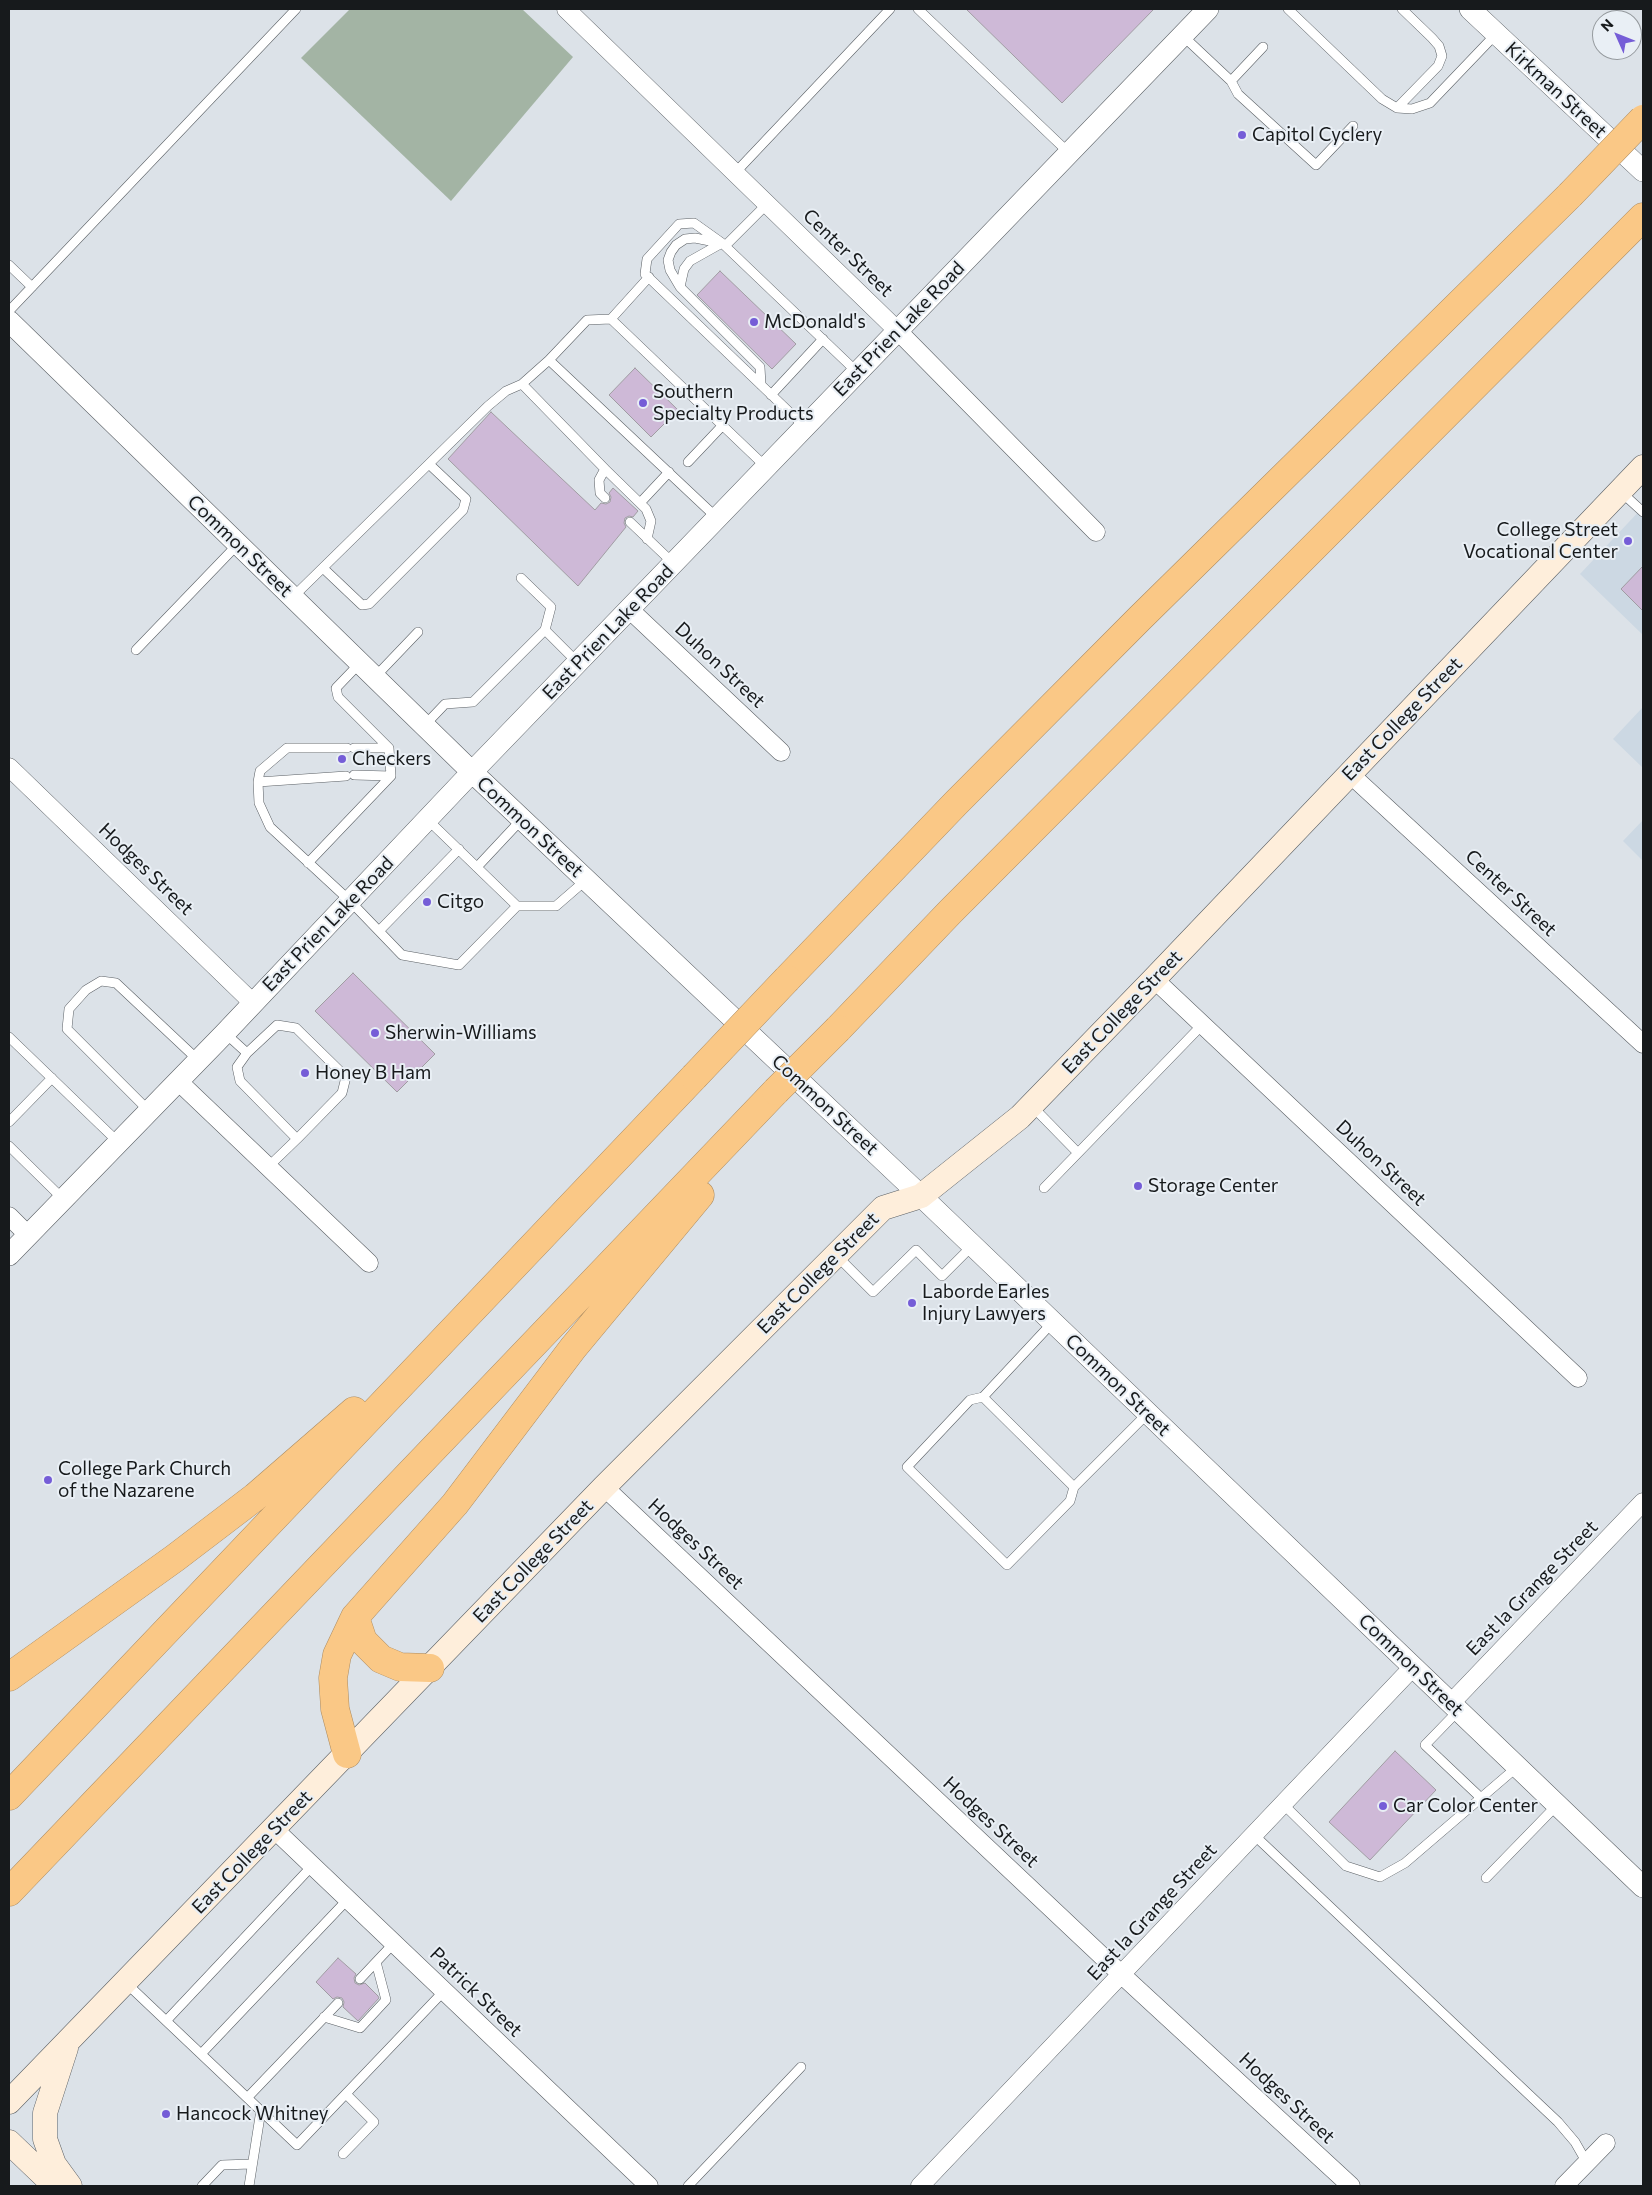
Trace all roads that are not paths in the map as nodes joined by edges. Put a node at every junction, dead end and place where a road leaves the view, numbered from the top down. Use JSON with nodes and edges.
{"nodes":[{"id":1,"x":296,"y":9,"type":"edge"},
{"id":2,"x":566,"y":9,"type":"edge"},
{"id":3,"x":890,"y":9,"type":"edge"},
{"id":4,"x":918,"y":9,"type":"edge"},
{"id":5,"x":1208,"y":9,"type":"edge"},
{"id":6,"x":1288,"y":9,"type":"edge"},
{"id":7,"x":1402,"y":9,"type":"edge"},
{"id":8,"x":1470,"y":9,"type":"edge"},
{"id":9,"x":1496,"y":34,"type":"junction"},
{"id":10,"x":1182,"y":35,"type":"junction"},
{"id":11,"x":1263,"y":48,"type":"dead end"},
{"id":12,"x":1231,"y":81,"type":"junction"},
{"id":13,"x":1397,"y":108,"type":"junction"},
{"id":14,"x":1643,"y":119,"type":"edge"},
{"id":15,"x":1353,"y":126,"type":"dead end"},
{"id":16,"x":1069,"y":153,"type":"junction"},
{"id":17,"x":1643,"y":171,"type":"edge"},
{"id":18,"x":735,"y":173,"type":"junction"},
{"id":19,"x":767,"y":204,"type":"junction"},
{"id":20,"x":1643,"y":217,"type":"edge"},
{"id":21,"x":1643,"y":225,"type":"edge"},
{"id":22,"x":1618,"y":242,"type":"junction"},
{"id":23,"x":724,"y":245,"type":"junction"},
{"id":24,"x":9,"y":266,"type":"edge"},
{"id":25,"x":649,"y":277,"type":"junction"},
{"id":26,"x":32,"y":287,"type":"junction"},
{"id":27,"x":680,"y":287,"type":"junction"},
{"id":28,"x":9,"y":311,"type":"edge"},
{"id":29,"x":611,"y":318,"type":"junction"},
{"id":30,"x":9,"y":321,"type":"edge"},
{"id":31,"x":898,"y":332,"type":"junction"},
{"id":32,"x":823,"y":339,"type":"junction"},
{"id":33,"x":550,"y":360,"type":"junction"},
{"id":34,"x":858,"y":373,"type":"junction"},
{"id":35,"x":522,"y":384,"type":"junction"},
{"id":36,"x":761,"y":385,"type":"junction"},
{"id":37,"x":771,"y":395,"type":"junction"},
{"id":38,"x":722,"y":426,"type":"junction"},
{"id":39,"x":805,"y":428,"type":"junction"},
{"id":40,"x":688,"y":462,"type":"dead end"},
{"id":41,"x":429,"y":464,"type":"junction"},
{"id":42,"x":1643,"y":467,"type":"edge"},
{"id":43,"x":766,"y":468,"type":"junction"},
{"id":44,"x":605,"y":469,"type":"junction"},
{"id":45,"x":669,"y":472,"type":"junction"},
{"id":46,"x":1620,"y":491,"type":"junction"},
{"id":47,"x":605,"y":498,"type":"dead end"},
{"id":48,"x":640,"y":503,"type":"junction"},
{"id":49,"x":1643,"y":512,"type":"edge"},
{"id":50,"x":717,"y":518,"type":"junction"},
{"id":51,"x":630,"y":522,"type":"dead end"},
{"id":52,"x":1096,"y":532,"type":"dead end"},
{"id":53,"x":647,"y":539,"type":"junction"},
{"id":54,"x":238,"y":544,"type":"junction"},
{"id":55,"x":673,"y":564,"type":"junction"},
{"id":56,"x":323,"y":568,"type":"junction"},
{"id":57,"x":521,"y":578,"type":"dead end"},
{"id":58,"x":293,"y":598,"type":"junction"},
{"id":59,"x":629,"y":609,"type":"junction"},
{"id":60,"x":544,"y":630,"type":"junction"},
{"id":61,"x":418,"y":632,"type":"dead end"},
{"id":62,"x":136,"y":650,"type":"dead end"},
{"id":63,"x":578,"y":663,"type":"junction"},
{"id":64,"x":368,"y":670,"type":"junction"},
{"id":65,"x":424,"y":726,"type":"junction"},
{"id":66,"x":390,"y":748,"type":"junction"},
{"id":67,"x":781,"y":752,"type":"dead end"},
{"id":68,"x":9,"y":767,"type":"edge"},
{"id":69,"x":472,"y":772,"type":"junction"},
{"id":70,"x":1350,"y":774,"type":"junction"},
{"id":71,"x":391,"y":776,"type":"junction"},
{"id":72,"x":258,"y":782,"type":"junction"},
{"id":73,"x":428,"y":819,"type":"junction"},
{"id":74,"x":522,"y":819,"type":"junction"},
{"id":75,"x":459,"y":849,"type":"junction"},
{"id":76,"x":308,"y":863,"type":"junction"},
{"id":77,"x":478,"y":866,"type":"junction"},
{"id":78,"x":586,"y":880,"type":"junction"},
{"id":79,"x":350,"y":901,"type":"junction"},
{"id":80,"x":517,"y":906,"type":"junction"},
{"id":81,"x":379,"y":931,"type":"junction"},
{"id":82,"x":1154,"y":980,"type":"junction"},
{"id":83,"x":254,"y":1003,"type":"junction"},
{"id":84,"x":1202,"y":1025,"type":"junction"},
{"id":85,"x":225,"y":1033,"type":"junction"},
{"id":86,"x":9,"y":1037,"type":"edge"},
{"id":87,"x":1643,"y":1044,"type":"edge"},
{"id":88,"x":247,"y":1053,"type":"junction"},
{"id":89,"x":198,"y":1060,"type":"junction"},
{"id":90,"x":52,"y":1078,"type":"junction"},
{"id":91,"x":178,"y":1081,"type":"junction"},
{"id":92,"x":1031,"y":1105,"type":"junction"},
{"id":93,"x":149,"y":1111,"type":"junction"},
{"id":94,"x":9,"y":1122,"type":"edge"},
{"id":95,"x":739,"y":1130,"type":"junction"},
{"id":96,"x":297,"y":1139,"type":"junction"},
{"id":97,"x":118,"y":1142,"type":"junction"},
{"id":98,"x":9,"y":1146,"type":"edge"},
{"id":99,"x":1078,"y":1153,"type":"junction"},
{"id":100,"x":268,"y":1167,"type":"junction"},
{"id":101,"x":1044,"y":1188,"type":"dead end"},
{"id":102,"x":921,"y":1196,"type":"junction"},
{"id":103,"x":63,"y":1199,"type":"junction"},
{"id":104,"x":9,"y":1216,"type":"edge"},
{"id":105,"x":28,"y":1235,"type":"junction"},
{"id":106,"x":972,"y":1245,"type":"junction"},
{"id":107,"x":9,"y":1255,"type":"edge"},
{"id":108,"x":836,"y":1255,"type":"junction"},
{"id":109,"x":370,"y":1264,"type":"dead end"},
{"id":110,"x":478,"y":1304,"type":"junction"},
{"id":111,"x":1053,"y":1322,"type":"junction"},
{"id":112,"x":1578,"y":1378,"type":"dead end"},
{"id":113,"x":983,"y":1397,"type":"junction"},
{"id":114,"x":1148,"y":1413,"type":"junction"},
{"id":115,"x":604,"y":1487,"type":"junction"},
{"id":116,"x":1074,"y":1488,"type":"junction"},
{"id":117,"x":1643,"y":1502,"type":"edge"},
{"id":118,"x":355,"y":1617,"type":"junction"},
{"id":119,"x":1413,"y":1667,"type":"junction"},
{"id":120,"x":430,"y":1668,"type":"junction"},
{"id":121,"x":9,"y":1677,"type":"edge"},
{"id":122,"x":1454,"y":1707,"type":"junction"},
{"id":123,"x":348,"y":1754,"type":"junction"},
{"id":124,"x":1517,"y":1767,"type":"junction"},
{"id":125,"x":9,"y":1796,"type":"edge"},
{"id":126,"x":1481,"y":1798,"type":"junction"},
{"id":127,"x":1283,"y":1804,"type":"junction"},
{"id":128,"x":1557,"y":1805,"type":"junction"},
{"id":129,"x":274,"y":1829,"type":"junction"},
{"id":130,"x":1254,"y":1835,"type":"junction"},
{"id":131,"x":312,"y":1866,"type":"junction"},
{"id":132,"x":1486,"y":1878,"type":"dead end"},
{"id":133,"x":1643,"y":1888,"type":"edge"},
{"id":134,"x":9,"y":1892,"type":"edge"},
{"id":135,"x":348,"y":1899,"type":"junction"},
{"id":136,"x":394,"y":1943,"type":"junction"},
{"id":137,"x":376,"y":1962,"type":"junction"},
{"id":138,"x":1122,"y":1975,"type":"junction"},
{"id":139,"x":360,"y":1979,"type":"dead end"},
{"id":140,"x":125,"y":1982,"type":"junction"},
{"id":141,"x":444,"y":1991,"type":"junction"},
{"id":142,"x":338,"y":2003,"type":"dead end"},
{"id":143,"x":324,"y":2017,"type":"junction"},
{"id":144,"x":166,"y":2021,"type":"junction"},
{"id":145,"x":69,"y":2040,"type":"junction"},
{"id":146,"x":201,"y":2054,"type":"junction"},
{"id":147,"x":801,"y":2068,"type":"dead end"},
{"id":148,"x":346,"y":2094,"type":"junction"},
{"id":149,"x":248,"y":2097,"type":"junction"},
{"id":150,"x":9,"y":2102,"type":"edge"},
{"id":151,"x":261,"y":2110,"type":"junction"},
{"id":152,"x":9,"y":2142,"type":"edge"},
{"id":153,"x":1606,"y":2143,"type":"dead end"},
{"id":154,"x":343,"y":2154,"type":"dead end"},
{"id":155,"x":1587,"y":2163,"type":"junction"},
{"id":156,"x":251,"y":2164,"type":"junction"},
{"id":157,"x":55,"y":2186,"type":"edge"},
{"id":158,"x":70,"y":2186,"type":"edge"},
{"id":159,"x":202,"y":2186,"type":"edge"},
{"id":160,"x":249,"y":2186,"type":"edge"},
{"id":161,"x":649,"y":2186,"type":"edge"},
{"id":162,"x":688,"y":2186,"type":"edge"},
{"id":163,"x":920,"y":2186,"type":"edge"},
{"id":164,"x":1350,"y":2186,"type":"edge"},
{"id":165,"x":1564,"y":2186,"type":"edge"}],
"edges":[{"from":1,"to":26,"type":"lane"},
{"from":2,"to":18,"type":"street","name":"Center Street"},
{"from":3,"to":18,"type":"lane"},
{"from":4,"to":16,"type":"lane"},
{"from":5,"to":10,"type":"street","name":"East Prien Lake Road"},
{"from":6,"to":13,"type":"lane"},
{"from":7,"to":13,"type":"lane"},
{"from":8,"to":9,"type":"street","name":"Kirkman Street"},
{"from":9,"to":13,"type":"lane"},
{"from":9,"to":17,"type":"street","name":"Kirkman Street"},
{"from":10,"to":12,"type":"lane"},
{"from":10,"to":16,"type":"street","name":"East Prien Lake Road"},
{"from":11,"to":12,"type":"lane"},
{"from":12,"to":15,"type":"lane"},
{"from":14,"to":110,"type":"highway","bridge":true},
{"from":16,"to":31,"type":"street","name":"East Prien Lake Road"},
{"from":18,"to":19,"type":"street","name":"Center Street"},
{"from":19,"to":23,"type":"lane"},
{"from":19,"to":31,"type":"street","name":"Center Street"},
{"from":20,"to":22,"type":"highway"},
{"from":21,"to":22,"type":"highway"},
{"from":22,"to":95,"type":"highway","bridge":true},
{"from":23,"to":25,"type":"lane"},
{"from":23,"to":27,"type":"lane"},
{"from":23,"to":27,"type":"lane"},
{"from":23,"to":32,"type":"lane"},
{"from":24,"to":26,"type":"lane"},
{"from":25,"to":29,"type":"lane"},
{"from":25,"to":36,"type":"lane"},
{"from":26,"to":28,"type":"lane"},
{"from":27,"to":36,"type":"lane"},
{"from":29,"to":33,"type":"lane"},
{"from":29,"to":38,"type":"lane"},
{"from":30,"to":54,"type":"street","name":"Common Street"},
{"from":31,"to":34,"type":"street","name":"East Prien Lake Road"},
{"from":31,"to":52,"type":"street","name":"Center Street"},
{"from":32,"to":34,"type":"lane"},
{"from":32,"to":37,"type":"lane"},
{"from":33,"to":35,"type":"lane"},
{"from":33,"to":45,"type":"lane"},
{"from":34,"to":39,"type":"street","name":"East Prien Lake Road"},
{"from":35,"to":41,"type":"lane"},
{"from":35,"to":44,"type":"lane"},
{"from":36,"to":37,"type":"lane"},
{"from":37,"to":39,"type":"lane"},
{"from":38,"to":40,"type":"lane"},
{"from":38,"to":43,"type":"lane"},
{"from":39,"to":43,"type":"street","name":"East Prien Lake Road"},
{"from":41,"to":56,"type":"lane"},
{"from":41,"to":56,"type":"lane"},
{"from":42,"to":46,"type":"main road","name":"East College Street"},
{"from":43,"to":50,"type":"street","name":"East Prien Lake Road"},
{"from":44,"to":47,"type":"lane"},
{"from":44,"to":48,"type":"lane"},
{"from":45,"to":48,"type":"lane"},
{"from":45,"to":50,"type":"lane"},
{"from":46,"to":49,"type":"lane"},
{"from":46,"to":70,"type":"main road","name":"East College Street"},
{"from":48,"to":53,"type":"lane"},
{"from":50,"to":55,"type":"street","name":"East Prien Lake Road"},
{"from":51,"to":53,"type":"lane"},
{"from":53,"to":55,"type":"lane"},
{"from":54,"to":58,"type":"street","name":"Common Street"},
{"from":54,"to":62,"type":"lane"},
{"from":55,"to":59,"type":"street","name":"East Prien Lake Road"},
{"from":56,"to":58,"type":"lane"},
{"from":57,"to":60,"type":"lane"},
{"from":58,"to":64,"type":"street","name":"Common Street"},
{"from":59,"to":63,"type":"street","name":"East Prien Lake Road"},
{"from":59,"to":67,"type":"street","name":"Duhon Street"},
{"from":60,"to":63,"type":"lane"},
{"from":60,"to":65,"type":"lane"},
{"from":61,"to":64,"type":"lane"},
{"from":63,"to":69,"type":"street","name":"East Prien Lake Road"},
{"from":64,"to":65,"type":"street","name":"Common Street"},
{"from":64,"to":66,"type":"lane"},
{"from":65,"to":69,"type":"street","name":"Common Street"},
{"from":66,"to":71,"type":"lane"},
{"from":66,"to":72,"type":"lane"},
{"from":68,"to":83,"type":"street","name":"Hodges Street"},
{"from":69,"to":73,"type":"street","name":"East Prien Lake Road"},
{"from":69,"to":74,"type":"street","name":"Common Street"},
{"from":70,"to":82,"type":"main road","name":"East College Street"},
{"from":70,"to":87,"type":"street","name":"Center Street"},
{"from":71,"to":72,"type":"lane"},
{"from":71,"to":76,"type":"lane"},
{"from":72,"to":76,"type":"lane"},
{"from":73,"to":75,"type":"lane"},
{"from":73,"to":79,"type":"street","name":"East Prien Lake Road"},
{"from":74,"to":77,"type":"lane"},
{"from":74,"to":78,"type":"street","name":"Common Street"},
{"from":75,"to":77,"type":"lane"},
{"from":75,"to":81,"type":"lane"},
{"from":76,"to":79,"type":"lane"},
{"from":77,"to":80,"type":"lane"},
{"from":78,"to":80,"type":"lane"},
{"from":78,"to":102,"type":"street","name":"Common Street"},
{"from":79,"to":81,"type":"lane"},
{"from":79,"to":83,"type":"street","name":"East Prien Lake Road"},
{"from":80,"to":81,"type":"lane"},
{"from":82,"to":84,"type":"street","name":"Duhon Street"},
{"from":82,"to":92,"type":"main road","name":"East College Street"},
{"from":83,"to":85,"type":"street","name":"East Prien Lake Road"},
{"from":84,"to":99,"type":"lane"},
{"from":84,"to":112,"type":"street","name":"Duhon Street"},
{"from":85,"to":88,"type":"lane"},
{"from":85,"to":89,"type":"street","name":"East Prien Lake Road"},
{"from":86,"to":90,"type":"lane"},
{"from":88,"to":96,"type":"lane"},
{"from":88,"to":96,"type":"lane"},
{"from":89,"to":91,"type":"street","name":"East Prien Lake Road"},
{"from":89,"to":93,"type":"lane"},
{"from":90,"to":94,"type":"lane"},
{"from":90,"to":97,"type":"lane"},
{"from":91,"to":93,"type":"street","name":"East Prien Lake Road"},
{"from":91,"to":100,"type":"street"},
{"from":92,"to":99,"type":"lane"},
{"from":92,"to":102,"type":"main road","name":"East College Street"},
{"from":93,"to":97,"type":"street","name":"East Prien Lake Road"},
{"from":95,"to":118,"type":"highway"},
{"from":95,"to":134,"type":"highway"},
{"from":96,"to":100,"type":"lane"},
{"from":97,"to":103,"type":"street","name":"East Prien Lake Road"},
{"from":98,"to":103,"type":"lane"},
{"from":99,"to":101,"type":"lane"},
{"from":100,"to":109,"type":"street"},
{"from":102,"to":106,"type":"street","name":"Common Street"},
{"from":102,"to":108,"type":"main road","name":"East College Street"},
{"from":103,"to":105,"type":"street","name":"East Prien Lake Road"},
{"from":104,"to":105,"type":"street"},
{"from":105,"to":107,"type":"street","name":"East Prien Lake Road"},
{"from":106,"to":108,"type":"lane"},
{"from":106,"to":111,"type":"street","name":"Common Street"},
{"from":108,"to":115,"type":"main road","name":"East College Street"},
{"from":110,"to":121,"type":"highway"},
{"from":110,"to":125,"type":"highway"},
{"from":111,"to":113,"type":"lane"},
{"from":111,"to":114,"type":"street","name":"Common Street"},
{"from":113,"to":116,"type":"lane"},
{"from":113,"to":116,"type":"lane"},
{"from":114,"to":116,"type":"lane"},
{"from":114,"to":119,"type":"street","name":"Common Street"},
{"from":115,"to":120,"type":"main road","name":"East College Street"},
{"from":115,"to":138,"type":"street","name":"Hodges Street"},
{"from":117,"to":122,"type":"street","name":"East la Grange Street"},
{"from":118,"to":120,"type":"highway"},
{"from":118,"to":123,"type":"highway"},
{"from":119,"to":122,"type":"street","name":"Common Street"},
{"from":119,"to":127,"type":"street","name":"East la Grange Street"},
{"from":120,"to":123,"type":"main road","name":"East College Street"},
{"from":122,"to":124,"type":"street","name":"Common Street"},
{"from":122,"to":126,"type":"lane"},
{"from":123,"to":129,"type":"main road","name":"East College Street"},
{"from":124,"to":126,"type":"lane"},
{"from":124,"to":128,"type":"street","name":"Common Street"},
{"from":126,"to":127,"type":"lane"},
{"from":127,"to":130,"type":"street","name":"East la Grange Street"},
{"from":128,"to":132,"type":"lane"},
{"from":128,"to":133,"type":"street","name":"Common Street"},
{"from":129,"to":131,"type":"street","name":"Patrick Street"},
{"from":129,"to":140,"type":"main road","name":"East College Street"},
{"from":130,"to":138,"type":"street","name":"East la Grange Street"},
{"from":130,"to":155,"type":"lane"},
{"from":131,"to":135,"type":"street","name":"Patrick Street"},
{"from":131,"to":144,"type":"lane"},
{"from":135,"to":136,"type":"street","name":"Patrick Street"},
{"from":135,"to":146,"type":"lane"},
{"from":136,"to":137,"type":"lane"},
{"from":136,"to":141,"type":"street","name":"Patrick Street"},
{"from":137,"to":139,"type":"lane"},
{"from":137,"to":143,"type":"lane"},
{"from":138,"to":163,"type":"street","name":"East la Grange Street"},
{"from":138,"to":164,"type":"street","name":"Hodges Street"},
{"from":140,"to":144,"type":"lane"},
{"from":140,"to":145,"type":"main road","name":"East College Street"},
{"from":141,"to":148,"type":"lane"},
{"from":141,"to":161,"type":"street","name":"Patrick Street"},
{"from":142,"to":143,"type":"lane"},
{"from":143,"to":149,"type":"lane"},
{"from":144,"to":146,"type":"lane"},
{"from":145,"to":150,"type":"main road","name":"East College Street"},
{"from":145,"to":158,"type":"main road"},
{"from":146,"to":149,"type":"lane"},
{"from":147,"to":162,"type":"lane"},
{"from":148,"to":151,"type":"lane"},
{"from":148,"to":154,"type":"lane"},
{"from":149,"to":151,"type":"lane"},
{"from":151,"to":156,"type":"lane"},
{"from":152,"to":157,"type":"main road"},
{"from":153,"to":155,"type":"street"},
{"from":155,"to":165,"type":"street"},
{"from":156,"to":159,"type":"lane"},
{"from":156,"to":160,"type":"lane"}]}
